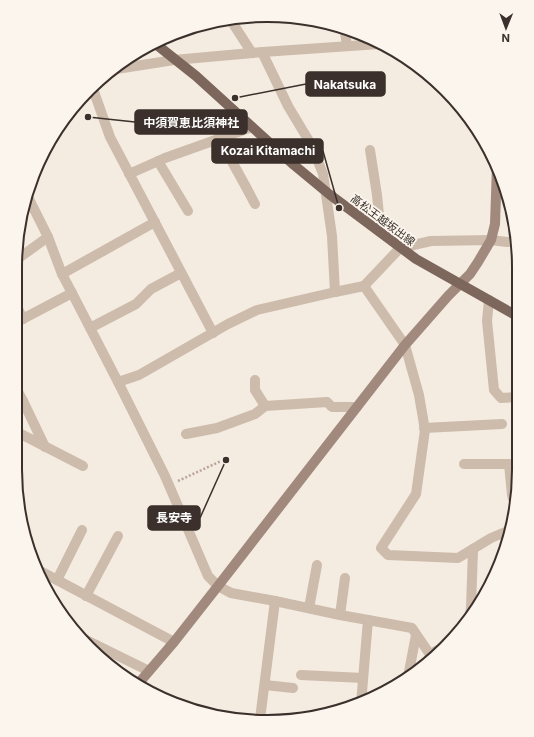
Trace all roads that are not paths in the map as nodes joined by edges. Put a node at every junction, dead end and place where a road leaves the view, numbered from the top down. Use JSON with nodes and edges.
{"nodes":[{"id":1,"x":234,"y":24,"type":"edge"},
{"id":2,"x":345,"y":35,"type":"edge"},
{"id":3,"x":369,"y":45,"type":"edge"},
{"id":4,"x":347,"y":46,"type":"junction"},
{"id":5,"x":160,"y":47,"type":"edge"},
{"id":6,"x":257,"y":52,"type":"junction"},
{"id":7,"x":174,"y":60,"type":"junction"},
{"id":8,"x":127,"y":66,"type":"edge"},
{"id":9,"x":95,"y":93,"type":"edge"},
{"id":10,"x":252,"y":127,"type":"junction"},
{"id":11,"x":219,"y":138,"type":"junction"},
{"id":12,"x":370,"y":150,"type":"dead end"},
{"id":13,"x":158,"y":161,"type":"junction"},
{"id":14,"x":129,"y":174,"type":"junction"},
{"id":15,"x":496,"y":182,"type":"edge"},
{"id":16,"x":325,"y":191,"type":"junction"},
{"id":17,"x":31,"y":202,"type":"edge"},
{"id":18,"x":255,"y":204,"type":"dead end"},
{"id":19,"x":188,"y":211,"type":"dead end"},
{"id":20,"x":155,"y":222,"type":"junction"},
{"id":21,"x":378,"y":230,"type":"junction"},
{"id":22,"x":48,"y":237,"type":"junction"},
{"id":23,"x":491,"y":240,"type":"junction"},
{"id":24,"x":510,"y":242,"type":"edge"},
{"id":25,"x":400,"y":248,"type":"junction"},
{"id":26,"x":23,"y":255,"type":"edge"},
{"id":27,"x":181,"y":273,"type":"junction"},
{"id":28,"x":62,"y":274,"type":"junction"},
{"id":29,"x":460,"y":284,"type":"junction"},
{"id":30,"x":364,"y":286,"type":"junction"},
{"id":31,"x":335,"y":292,"type":"junction"},
{"id":32,"x":72,"y":293,"type":"junction"},
{"id":33,"x":489,"y":300,"type":"junction"},
{"id":34,"x":512,"y":313,"type":"edge"},
{"id":35,"x":22,"y":319,"type":"edge"},
{"id":36,"x":90,"y":328,"type":"junction"},
{"id":37,"x":213,"y":333,"type":"junction"},
{"id":38,"x":405,"y":345,"type":"junction"},
{"id":39,"x":255,"y":380,"type":"dead end"},
{"id":40,"x":118,"y":382,"type":"junction"},
{"id":41,"x":512,"y":397,"type":"edge"},
{"id":42,"x":22,"y":398,"type":"edge"},
{"id":43,"x":24,"y":401,"type":"joint"},
{"id":44,"x":265,"y":406,"type":"junction"},
{"id":45,"x":357,"y":407,"type":"junction"},
{"id":46,"x":502,"y":424,"type":"dead end"},
{"id":47,"x":424,"y":428,"type":"junction"},
{"id":48,"x":22,"y":434,"type":"edge"},
{"id":49,"x":186,"y":434,"type":"dead end"},
{"id":50,"x":45,"y":447,"type":"junction"},
{"id":51,"x":464,"y":464,"type":"dead end"},
{"id":52,"x":83,"y":466,"type":"dead end"},
{"id":53,"x":511,"y":485,"type":"edge"},
{"id":54,"x":82,"y":530,"type":"dead end"},
{"id":55,"x":504,"y":532,"type":"edge"},
{"id":56,"x":118,"y":536,"type":"dead end"},
{"id":57,"x":473,"y":549,"type":"junction"},
{"id":58,"x":317,"y":564,"type":"dead end"},
{"id":59,"x":45,"y":574,"type":"edge"},
{"id":60,"x":345,"y":578,"type":"dead end"},
{"id":61,"x":57,"y":580,"type":"junction"},
{"id":62,"x":218,"y":586,"type":"junction"},
{"id":63,"x":86,"y":596,"type":"junction"},
{"id":64,"x":276,"y":601,"type":"junction"},
{"id":65,"x":472,"y":604,"type":"edge"},
{"id":66,"x":309,"y":608,"type":"junction"},
{"id":67,"x":340,"y":615,"type":"junction"},
{"id":68,"x":368,"y":620,"type":"junction"},
{"id":69,"x":416,"y":635,"type":"junction"},
{"id":70,"x":174,"y":642,"type":"junction"},
{"id":71,"x":96,"y":645,"type":"edge"},
{"id":72,"x":430,"y":652,"type":"edge"},
{"id":73,"x":410,"y":669,"type":"edge"},
{"id":74,"x":149,"y":671,"type":"junction"},
{"id":75,"x":301,"y":676,"type":"dead end"},
{"id":76,"x":363,"y":678,"type":"junction"},
{"id":77,"x":141,"y":680,"type":"edge"},
{"id":78,"x":264,"y":685,"type":"junction"},
{"id":79,"x":293,"y":688,"type":"dead end"},
{"id":80,"x":362,"y":696,"type":"edge"},
{"id":81,"x":261,"y":715,"type":"edge"}],
"edges":[{"from":1,"to":6,"type":"street"},
{"from":2,"to":4,"type":"street"},
{"from":3,"to":4,"type":"street"},
{"from":4,"to":6,"type":"street"},
{"from":5,"to":7,"type":"main road","name":"高松王越坂出線"},
{"from":6,"to":7,"type":"street"},
{"from":6,"to":16,"type":"street"},
{"from":7,"to":8,"type":"street"},
{"from":7,"to":10,"type":"main road","name":"高松王越坂出線"},
{"from":9,"to":14,"type":"street"},
{"from":10,"to":11,"type":"street"},
{"from":10,"to":16,"type":"main road","name":"高松王越坂出線"},
{"from":11,"to":13,"type":"street"},
{"from":11,"to":18,"type":"street"},
{"from":12,"to":21,"type":"street"},
{"from":13,"to":14,"type":"street"},
{"from":13,"to":19,"type":"street"},
{"from":14,"to":20,"type":"street"},
{"from":15,"to":23,"type":"street"},
{"from":16,"to":21,"type":"main road","name":"高松王越坂出線"},
{"from":16,"to":31,"type":"street"},
{"from":17,"to":22,"type":"street"},
{"from":20,"to":27,"type":"street"},
{"from":20,"to":28,"type":"street"},
{"from":21,"to":25,"type":"main road","name":"高松王越坂出線"},
{"from":22,"to":26,"type":"street"},
{"from":22,"to":28,"type":"street"},
{"from":23,"to":24,"type":"street"},
{"from":23,"to":25,"type":"street"},
{"from":23,"to":29,"type":"street"},
{"from":25,"to":29,"type":"main road","name":"高松王越坂出線"},
{"from":25,"to":30,"type":"street"},
{"from":27,"to":36,"type":"street"},
{"from":27,"to":37,"type":"street"},
{"from":28,"to":32,"type":"street"},
{"from":29,"to":33,"type":"main road","name":"高松王越坂出線"},
{"from":29,"to":38,"type":"street"},
{"from":30,"to":31,"type":"street"},
{"from":30,"to":38,"type":"street"},
{"from":31,"to":37,"type":"street"},
{"from":32,"to":35,"type":"street"},
{"from":32,"to":36,"type":"street"},
{"from":33,"to":34,"type":"main road","name":"高松王越坂出線"},
{"from":33,"to":41,"type":"street"},
{"from":36,"to":40,"type":"street"},
{"from":37,"to":40,"type":"street"},
{"from":38,"to":45,"type":"street"},
{"from":38,"to":47,"type":"street"},
{"from":39,"to":44,"type":"street"},
{"from":40,"to":62,"type":"street"},
{"from":42,"to":43,"type":"street"},
{"from":43,"to":50,"type":"street"},
{"from":44,"to":45,"type":"street"},
{"from":44,"to":49,"type":"street"},
{"from":45,"to":62,"type":"street"},
{"from":46,"to":47,"type":"street"},
{"from":47,"to":57,"type":"street"},
{"from":48,"to":50,"type":"street"},
{"from":50,"to":52,"type":"street"},
{"from":51,"to":53,"type":"street"},
{"from":54,"to":61,"type":"street"},
{"from":55,"to":57,"type":"street"},
{"from":56,"to":63,"type":"street"},
{"from":57,"to":65,"type":"street"},
{"from":58,"to":66,"type":"street"},
{"from":59,"to":61,"type":"street"},
{"from":60,"to":67,"type":"street"},
{"from":61,"to":63,"type":"street"},
{"from":62,"to":64,"type":"street"},
{"from":62,"to":70,"type":"street"},
{"from":63,"to":70,"type":"street"},
{"from":64,"to":66,"type":"street"},
{"from":64,"to":78,"type":"street"},
{"from":66,"to":67,"type":"street"},
{"from":67,"to":68,"type":"street"},
{"from":68,"to":69,"type":"street"},
{"from":68,"to":76,"type":"street"},
{"from":69,"to":72,"type":"street"},
{"from":69,"to":73,"type":"street"},
{"from":70,"to":74,"type":"street"},
{"from":71,"to":74,"type":"street"},
{"from":74,"to":77,"type":"street"},
{"from":75,"to":76,"type":"street"},
{"from":76,"to":80,"type":"street"},
{"from":78,"to":79,"type":"street"},
{"from":78,"to":81,"type":"street"}]}
